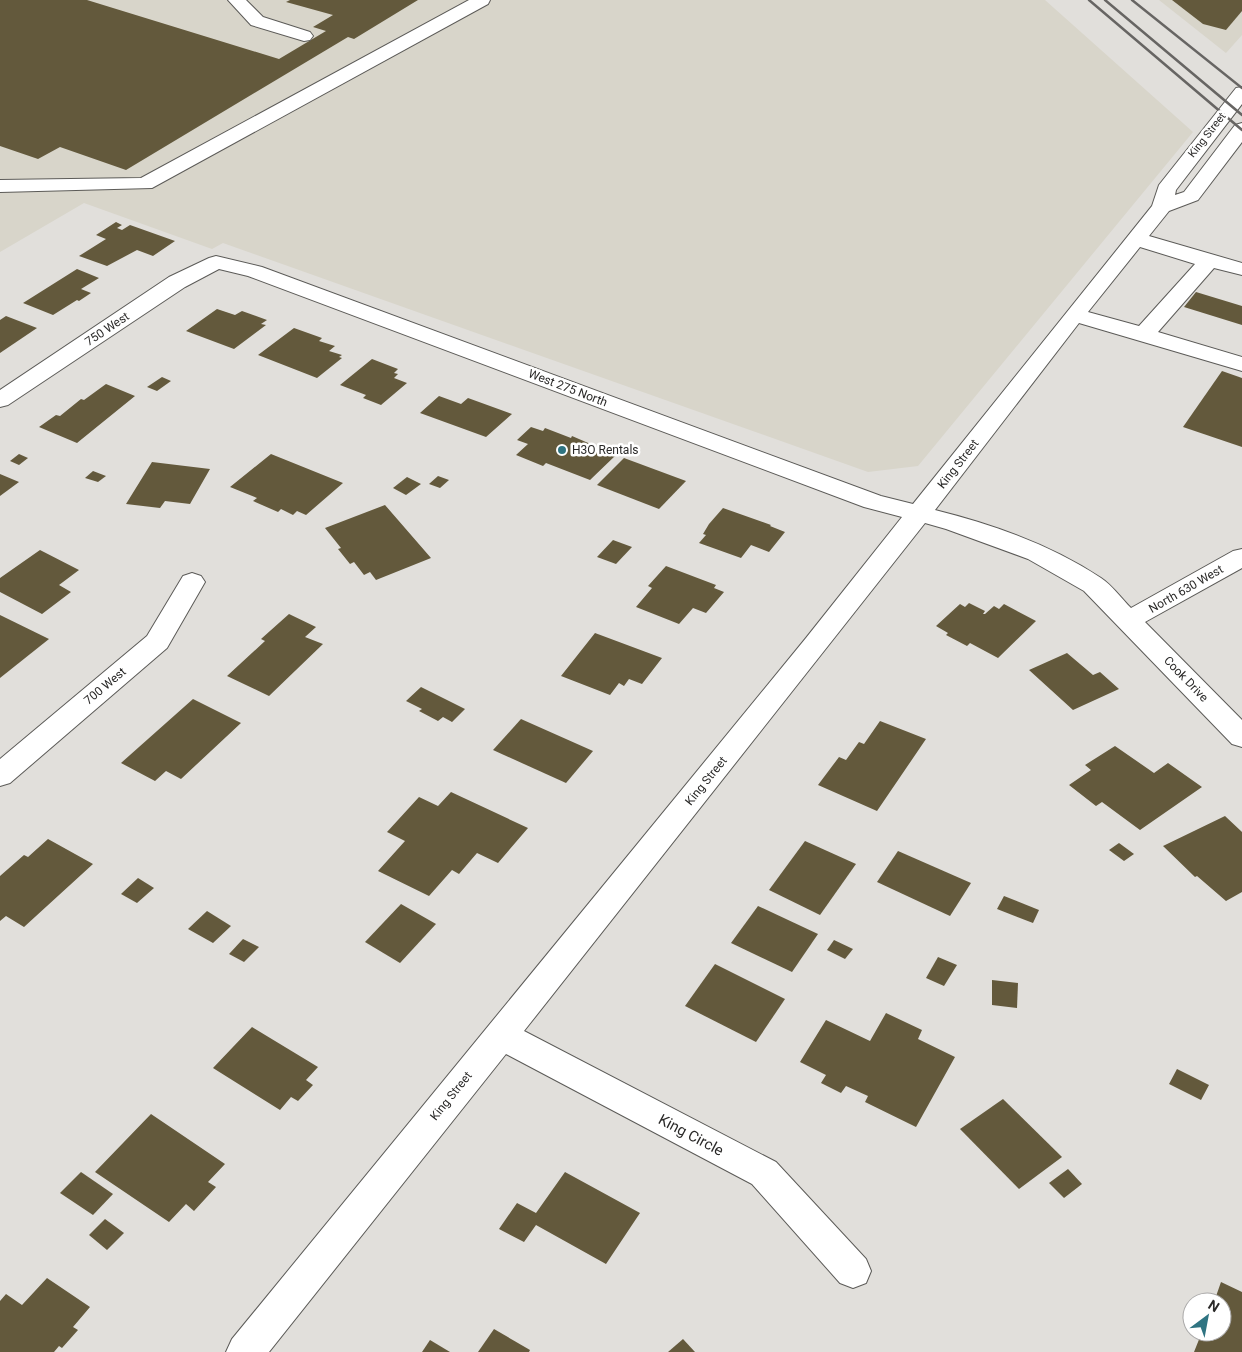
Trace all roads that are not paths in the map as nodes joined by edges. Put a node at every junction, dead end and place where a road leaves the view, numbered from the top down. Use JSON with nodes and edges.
{"nodes":[{"id":1,"x":236,"y":0,"type":"edge"},
{"id":2,"x":482,"y":0,"type":"edge"},
{"id":3,"x":304,"y":36,"type":"dead end"},
{"id":4,"x":1242,"y":92,"type":"edge"},
{"id":5,"x":1242,"y":129,"type":"edge"},
{"id":6,"x":0,"y":186,"type":"edge"},
{"id":7,"x":1162,"y":207,"type":"junction"},
{"id":8,"x":1136,"y":239,"type":"junction"},
{"id":9,"x":1209,"y":261,"type":"junction"},
{"id":10,"x":216,"y":262,"type":"joint"},
{"id":11,"x":1242,"y":269,"type":"edge"},
{"id":12,"x":1074,"y":315,"type":"junction"},
{"id":13,"x":1145,"y":333,"type":"junction"},
{"id":14,"x":1242,"y":364,"type":"edge"},
{"id":15,"x":0,"y":400,"type":"edge"},
{"id":16,"x":919,"y":514,"type":"junction"},
{"id":17,"x":1242,"y":557,"type":"edge"},
{"id":18,"x":192,"y":582,"type":"dead end"},
{"id":19,"x":1129,"y":620,"type":"junction"},
{"id":20,"x":1242,"y":737,"type":"edge"},
{"id":21,"x":0,"y":775,"type":"edge"},
{"id":22,"x":500,"y":1035,"type":"junction"},
{"id":23,"x":853,"y":1271,"type":"dead end"},
{"id":24,"x":245,"y":1352,"type":"edge"}],
"edges":[{"from":1,"to":3,"type":"street"},
{"from":2,"to":6,"type":"street"},
{"from":4,"to":7,"type":"street","name":"King Street"},
{"from":5,"to":7,"type":"street","name":"King Street"},
{"from":7,"to":8,"type":"street","name":"King Street"},
{"from":8,"to":9,"type":"street"},
{"from":8,"to":12,"type":"street","name":"King Street"},
{"from":9,"to":11,"type":"street"},
{"from":9,"to":13,"type":"street"},
{"from":10,"to":15,"type":"street","name":"750 West"},
{"from":10,"to":16,"type":"street","name":"West 275 North"},
{"from":12,"to":13,"type":"street"},
{"from":12,"to":16,"type":"street","name":"King Street"},
{"from":13,"to":14,"type":"street"},
{"from":16,"to":19,"type":"street","name":"West 275 North"},
{"from":16,"to":22,"type":"street","name":"King Street"},
{"from":17,"to":19,"type":"street","name":"North 630 West"},
{"from":18,"to":21,"type":"street","name":"700 West"},
{"from":19,"to":20,"type":"street","name":"Cook Drive"},
{"from":22,"to":23,"type":"street","name":"King Circle"},
{"from":22,"to":24,"type":"street","name":"King Street"}]}
